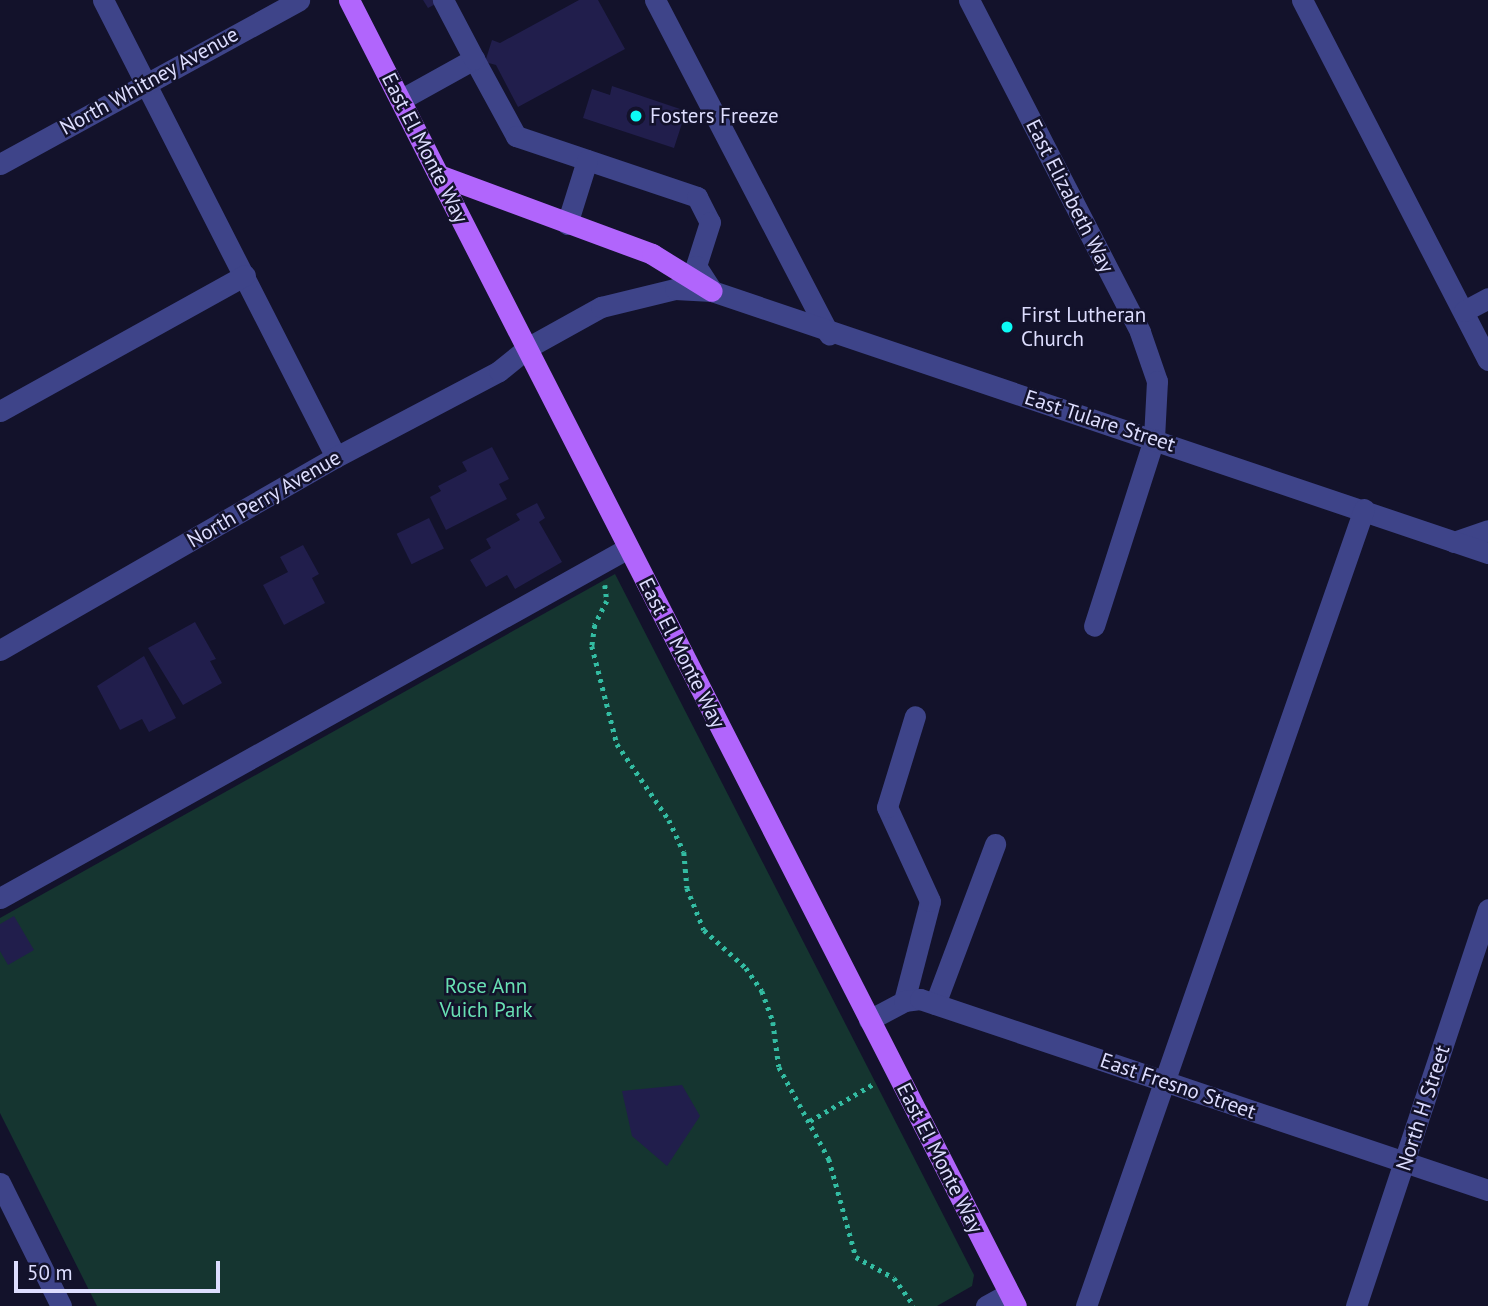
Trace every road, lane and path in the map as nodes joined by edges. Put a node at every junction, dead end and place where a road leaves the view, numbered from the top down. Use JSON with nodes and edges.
{"nodes":[{"id":1,"x":103,"y":0,"type":"edge"},
{"id":2,"x":299,"y":0,"type":"edge"},
{"id":3,"x":349,"y":0,"type":"edge"},
{"id":4,"x":443,"y":0,"type":"edge"},
{"id":5,"x":655,"y":0,"type":"edge"},
{"id":6,"x":969,"y":0,"type":"edge"},
{"id":7,"x":1302,"y":0,"type":"edge"},
{"id":8,"x":474,"y":59,"type":"junction"},
{"id":9,"x":145,"y":82,"type":"junction"},
{"id":10,"x":400,"y":100,"type":"junction"},
{"id":11,"x":587,"y":160,"type":"junction"},
{"id":12,"x":0,"y":164,"type":"edge"},
{"id":13,"x":439,"y":175,"type":"junction"},
{"id":14,"x":567,"y":224,"type":"junction"},
{"id":15,"x":245,"y":275,"type":"junction"},
{"id":16,"x":712,"y":291,"type":"junction"},
{"id":17,"x":1488,"y":299,"type":"edge"},
{"id":18,"x":1464,"y":311,"type":"junction"},
{"id":19,"x":829,"y":334,"type":"junction"},
{"id":20,"x":527,"y":348,"type":"junction"},
{"id":21,"x":1488,"y":360,"type":"edge"},
{"id":22,"x":0,"y":411,"type":"edge"},
{"id":23,"x":1154,"y":439,"type":"junction"},
{"id":24,"x":337,"y":457,"type":"junction"},
{"id":25,"x":1364,"y":509,"type":"junction"},
{"id":26,"x":1488,"y":530,"type":"edge"},
{"id":27,"x":1454,"y":542,"type":"junction"},
{"id":28,"x":628,"y":548,"type":"junction"},
{"id":29,"x":1488,"y":553,"type":"edge"},
{"id":30,"x":597,"y":565,"type":"junction"},
{"id":31,"x":1094,"y":626,"type":"dead end"},
{"id":32,"x":0,"y":650,"type":"edge"},
{"id":33,"x":915,"y":716,"type":"dead end"},
{"id":34,"x":995,"y":844,"type":"dead end"},
{"id":35,"x":0,"y":898,"type":"edge"},
{"id":36,"x":1488,"y":909,"type":"edge"},
{"id":37,"x":904,"y":1001,"type":"junction"},
{"id":38,"x":935,"y":1003,"type":"junction"},
{"id":39,"x":869,"y":1020,"type":"junction"},
{"id":40,"x":1165,"y":1082,"type":"junction"},
{"id":41,"x":875,"y":1083,"type":"dead end"},
{"id":42,"x":809,"y":1121,"type":"junction"},
{"id":43,"x":1405,"y":1162,"type":"junction"},
{"id":44,"x":0,"y":1184,"type":"edge"},
{"id":45,"x":1488,"y":1191,"type":"edge"},
{"id":46,"x":1013,"y":1299,"type":"edge"},
{"id":47,"x":61,"y":1306,"type":"edge"},
{"id":48,"x":914,"y":1306,"type":"edge"},
{"id":49,"x":986,"y":1306,"type":"edge"},
{"id":50,"x":1086,"y":1306,"type":"edge"},
{"id":51,"x":1356,"y":1306,"type":"edge"}],
"edges":[{"from":1,"to":9,"type":"street"},
{"from":2,"to":9,"type":"street","name":"North Whitney Avenue"},
{"from":3,"to":10,"type":"main road","name":"East El Monte Way"},
{"from":4,"to":8,"type":"street"},
{"from":5,"to":19,"type":"street"},
{"from":6,"to":23,"type":"street","name":"East Elizabeth Way"},
{"from":7,"to":18,"type":"street"},
{"from":8,"to":10,"type":"street"},
{"from":8,"to":11,"type":"street"},
{"from":9,"to":12,"type":"street","name":"North Whitney Avenue"},
{"from":9,"to":15,"type":"street"},
{"from":10,"to":13,"type":"main road","name":"East El Monte Way"},
{"from":11,"to":14,"type":"street"},
{"from":11,"to":16,"type":"street"},
{"from":13,"to":14,"type":"main road"},
{"from":13,"to":20,"type":"main road","name":"East El Monte Way"},
{"from":14,"to":16,"type":"main road"},
{"from":15,"to":22,"type":"street"},
{"from":15,"to":24,"type":"street"},
{"from":16,"to":19,"type":"street","name":"East Tulare Street"},
{"from":16,"to":20,"type":"street","name":"North Perry Avenue"},
{"from":17,"to":18,"type":"street"},
{"from":18,"to":21,"type":"street"},
{"from":19,"to":23,"type":"street","name":"East Tulare Street"},
{"from":20,"to":24,"type":"street","name":"North Perry Avenue"},
{"from":20,"to":28,"type":"main road","name":"East El Monte Way"},
{"from":23,"to":25,"type":"street","name":"East Tulare Street"},
{"from":23,"to":31,"type":"street","name":"East Elizabeth Way"},
{"from":24,"to":32,"type":"street","name":"North Perry Avenue"},
{"from":25,"to":27,"type":"street","name":"East Tulare Street"},
{"from":25,"to":40,"type":"street"},
{"from":26,"to":27,"type":"street"},
{"from":27,"to":29,"type":"street","name":"East Tulare Street"},
{"from":28,"to":30,"type":"street"},
{"from":28,"to":39,"type":"main road","name":"East El Monte Way"},
{"from":30,"to":35,"type":"street"},
{"from":30,"to":42,"type":"path"},
{"from":33,"to":37,"type":"street"},
{"from":34,"to":38,"type":"street"},
{"from":36,"to":43,"type":"street","name":"North H Street"},
{"from":37,"to":38,"type":"street","name":"East Fresno Street"},
{"from":37,"to":39,"type":"street"},
{"from":38,"to":40,"type":"street","name":"East Fresno Street"},
{"from":39,"to":46,"type":"main road","name":"East El Monte Way"},
{"from":40,"to":43,"type":"street","name":"East Fresno Street"},
{"from":40,"to":50,"type":"street"},
{"from":41,"to":42,"type":"path"},
{"from":42,"to":48,"type":"path"},
{"from":43,"to":45,"type":"street","name":"East Fresno Street"},
{"from":43,"to":51,"type":"street","name":"North H Street"},
{"from":44,"to":47,"type":"street"},
{"from":46,"to":49,"type":"street"}]}
